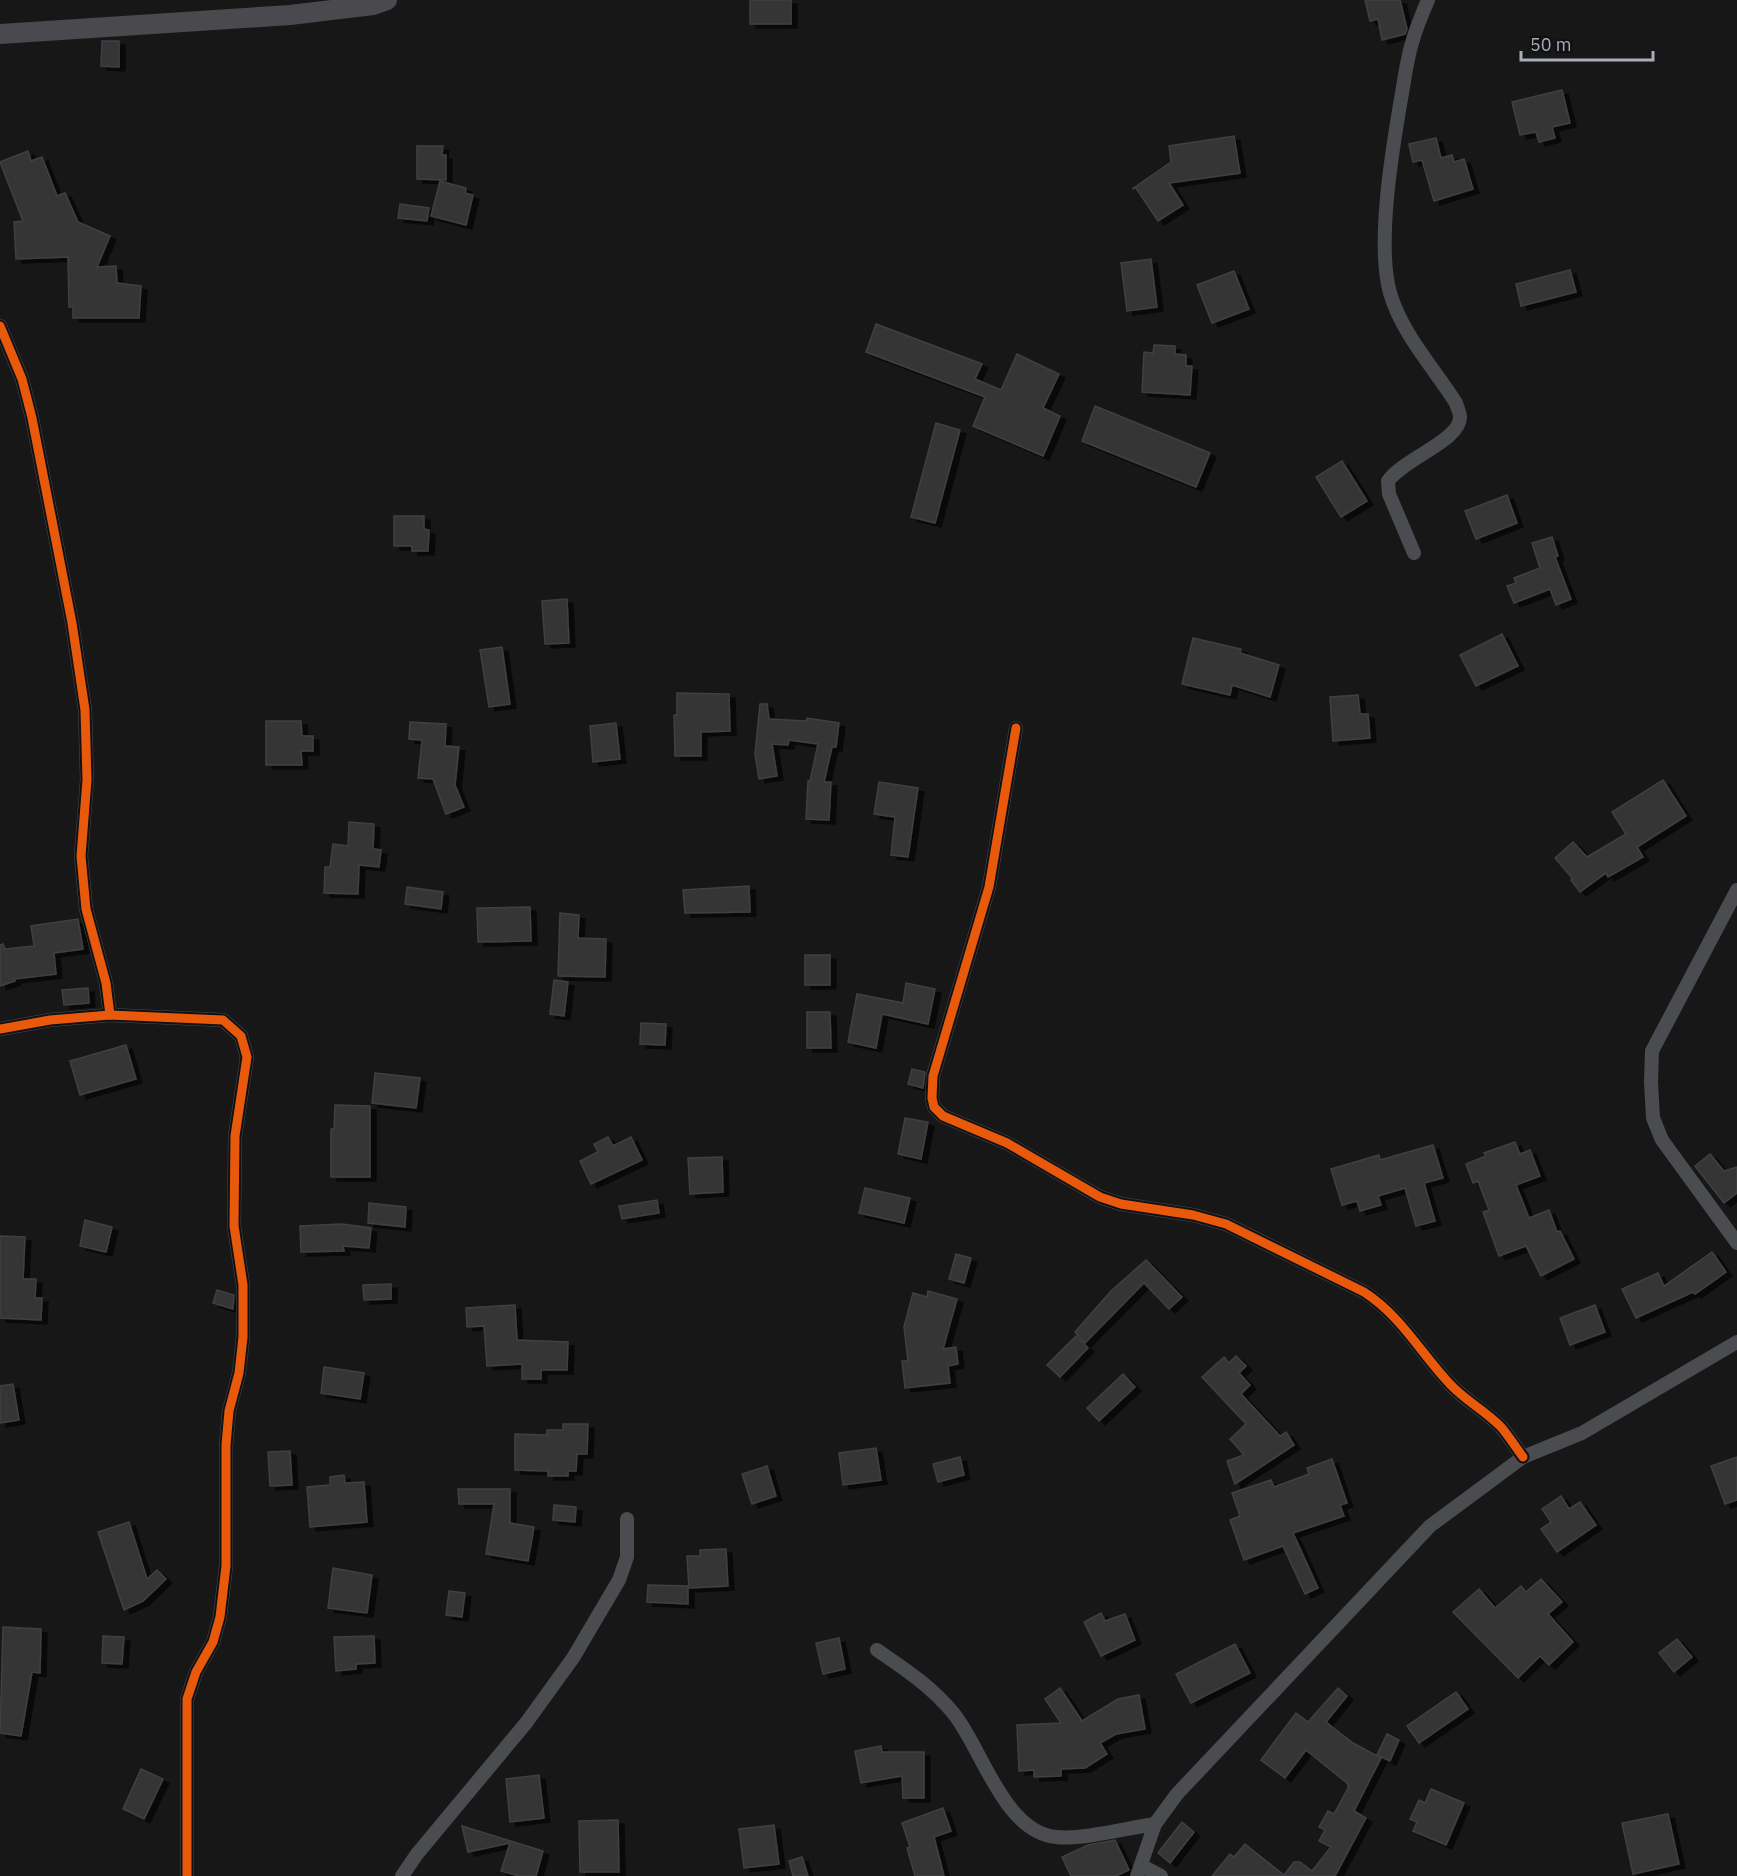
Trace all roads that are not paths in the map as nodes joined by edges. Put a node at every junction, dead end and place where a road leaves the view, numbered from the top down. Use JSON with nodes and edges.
{"nodes":[{"id":1,"x":387,"y":0,"type":"edge"},
{"id":2,"x":1428,"y":0,"type":"edge"},
{"id":3,"x":0,"y":34,"type":"edge"},
{"id":4,"x":0,"y":326,"type":"edge"},
{"id":5,"x":1414,"y":553,"type":"dead end"},
{"id":6,"x":1016,"y":728,"type":"dead end"},
{"id":7,"x":1737,"y":890,"type":"edge"},
{"id":8,"x":110,"y":1015,"type":"junction"},
{"id":9,"x":0,"y":1029,"type":"edge"},
{"id":10,"x":1737,"y":1243,"type":"edge"},
{"id":11,"x":1737,"y":1342,"type":"edge"},
{"id":12,"x":1523,"y":1458,"type":"junction"},
{"id":13,"x":627,"y":1519,"type":"dead end"},
{"id":14,"x":877,"y":1650,"type":"dead end"},
{"id":15,"x":1155,"y":1824,"type":"junction"},
{"id":16,"x":1140,"y":1871,"type":"edge"},
{"id":17,"x":187,"y":1876,"type":"edge"},
{"id":18,"x":402,"y":1876,"type":"edge"},
{"id":19,"x":1161,"y":1876,"type":"edge"}],
"edges":[{"from":1,"to":3,"type":"main road"},
{"from":2,"to":5,"type":"street"},
{"from":4,"to":8,"type":"street"},
{"from":6,"to":12,"type":"street"},
{"from":7,"to":10,"type":"street"},
{"from":8,"to":9,"type":"street"},
{"from":8,"to":17,"type":"street"},
{"from":11,"to":12,"type":"street"},
{"from":12,"to":15,"type":"street"},
{"from":13,"to":18,"type":"street"},
{"from":14,"to":15,"type":"street"},
{"from":15,"to":16,"type":"street"},
{"from":16,"to":19,"type":"street"}]}
